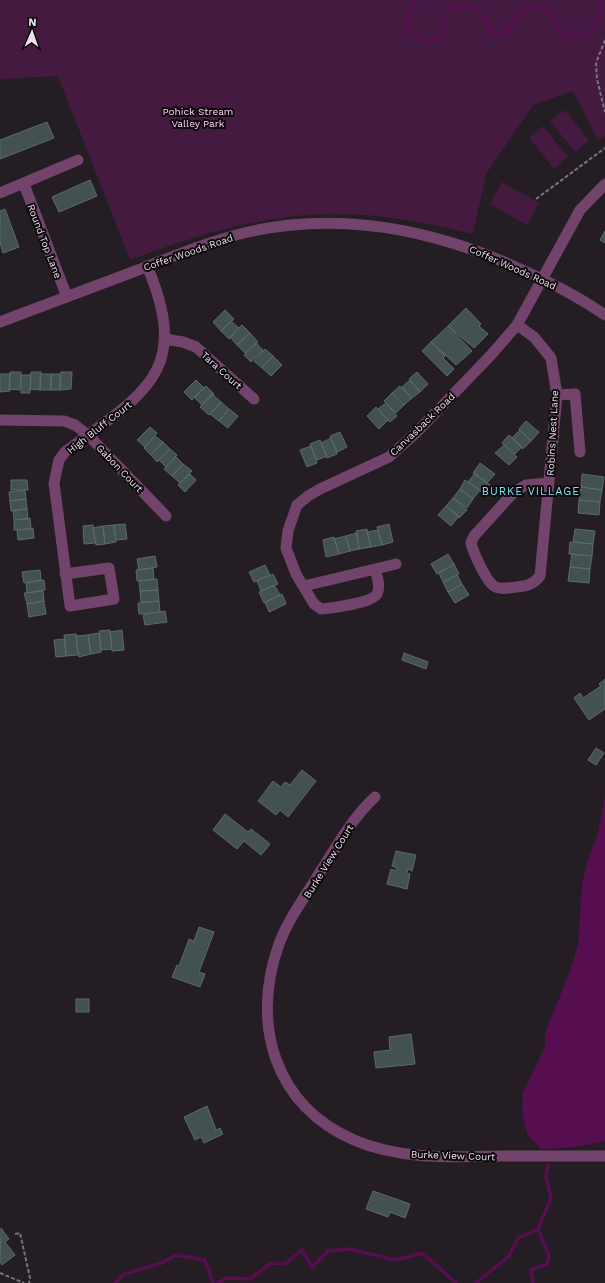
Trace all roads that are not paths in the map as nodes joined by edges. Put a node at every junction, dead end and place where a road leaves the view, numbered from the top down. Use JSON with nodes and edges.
{"nodes":[{"id":1,"x":78,"y":160,"type":"dead end"},
{"id":2,"x":24,"y":184,"type":"junction"},
{"id":3,"x":605,"y":184,"type":"edge"},
{"id":4,"x":0,"y":193,"type":"edge"},
{"id":5,"x":147,"y":266,"type":"junction"},
{"id":6,"x":541,"y":278,"type":"junction"},
{"id":7,"x":67,"y":297,"type":"junction"},
{"id":8,"x":605,"y":315,"type":"edge"},
{"id":9,"x":0,"y":322,"type":"edge"},
{"id":10,"x":517,"y":325,"type":"junction"},
{"id":11,"x":165,"y":339,"type":"junction"},
{"id":12,"x":557,"y":395,"type":"junction"},
{"id":13,"x":254,"y":399,"type":"dead end"},
{"id":14,"x":0,"y":420,"type":"edge"},
{"id":15,"x":88,"y":435,"type":"junction"},
{"id":16,"x":580,"y":452,"type":"dead end"},
{"id":17,"x":549,"y":483,"type":"junction"},
{"id":18,"x":166,"y":516,"type":"dead end"},
{"id":19,"x":396,"y":564,"type":"dead end"},
{"id":20,"x":375,"y":569,"type":"junction"},
{"id":21,"x":65,"y":574,"type":"junction"},
{"id":22,"x":304,"y":586,"type":"junction"},
{"id":23,"x":375,"y":797,"type":"dead end"},
{"id":24,"x":605,"y":1156,"type":"edge"}],
"edges":[{"from":1,"to":2,"type":"street"},
{"from":2,"to":4,"type":"street"},
{"from":2,"to":7,"type":"street","name":"Round Top Lane"},
{"from":3,"to":6,"type":"street","name":"Canvasback Road"},
{"from":5,"to":6,"type":"street","name":"Coffer Woods Road"},
{"from":5,"to":7,"type":"street","name":"Coffer Woods Road"},
{"from":5,"to":11,"type":"street","name":"High Bluff Court"},
{"from":6,"to":8,"type":"street","name":"Coffer Woods Road"},
{"from":6,"to":10,"type":"street","name":"Canvasback Road"},
{"from":7,"to":9,"type":"street","name":"Coffer Woods Road"},
{"from":10,"to":12,"type":"street","name":"Robins Nest Lane"},
{"from":10,"to":22,"type":"street","name":"Canvasback Road"},
{"from":11,"to":13,"type":"street","name":"Tara Court"},
{"from":11,"to":15,"type":"street","name":"High Bluff Court"},
{"from":12,"to":16,"type":"street"},
{"from":12,"to":17,"type":"street","name":"Robins Nest Lane"},
{"from":14,"to":15,"type":"street","name":"Gabon Court"},
{"from":15,"to":18,"type":"street","name":"Gabon Court"},
{"from":15,"to":21,"type":"street","name":"High Bluff Court"},
{"from":17,"to":17,"type":"street","name":"Robins Nest Lane"},
{"from":19,"to":20,"type":"street"},
{"from":20,"to":22,"type":"street"},
{"from":20,"to":22,"type":"street","name":"Canvasback Road"},
{"from":21,"to":21,"type":"street","name":"High Bluff Court"},
{"from":23,"to":24,"type":"street","name":"Burke View Court"}]}
